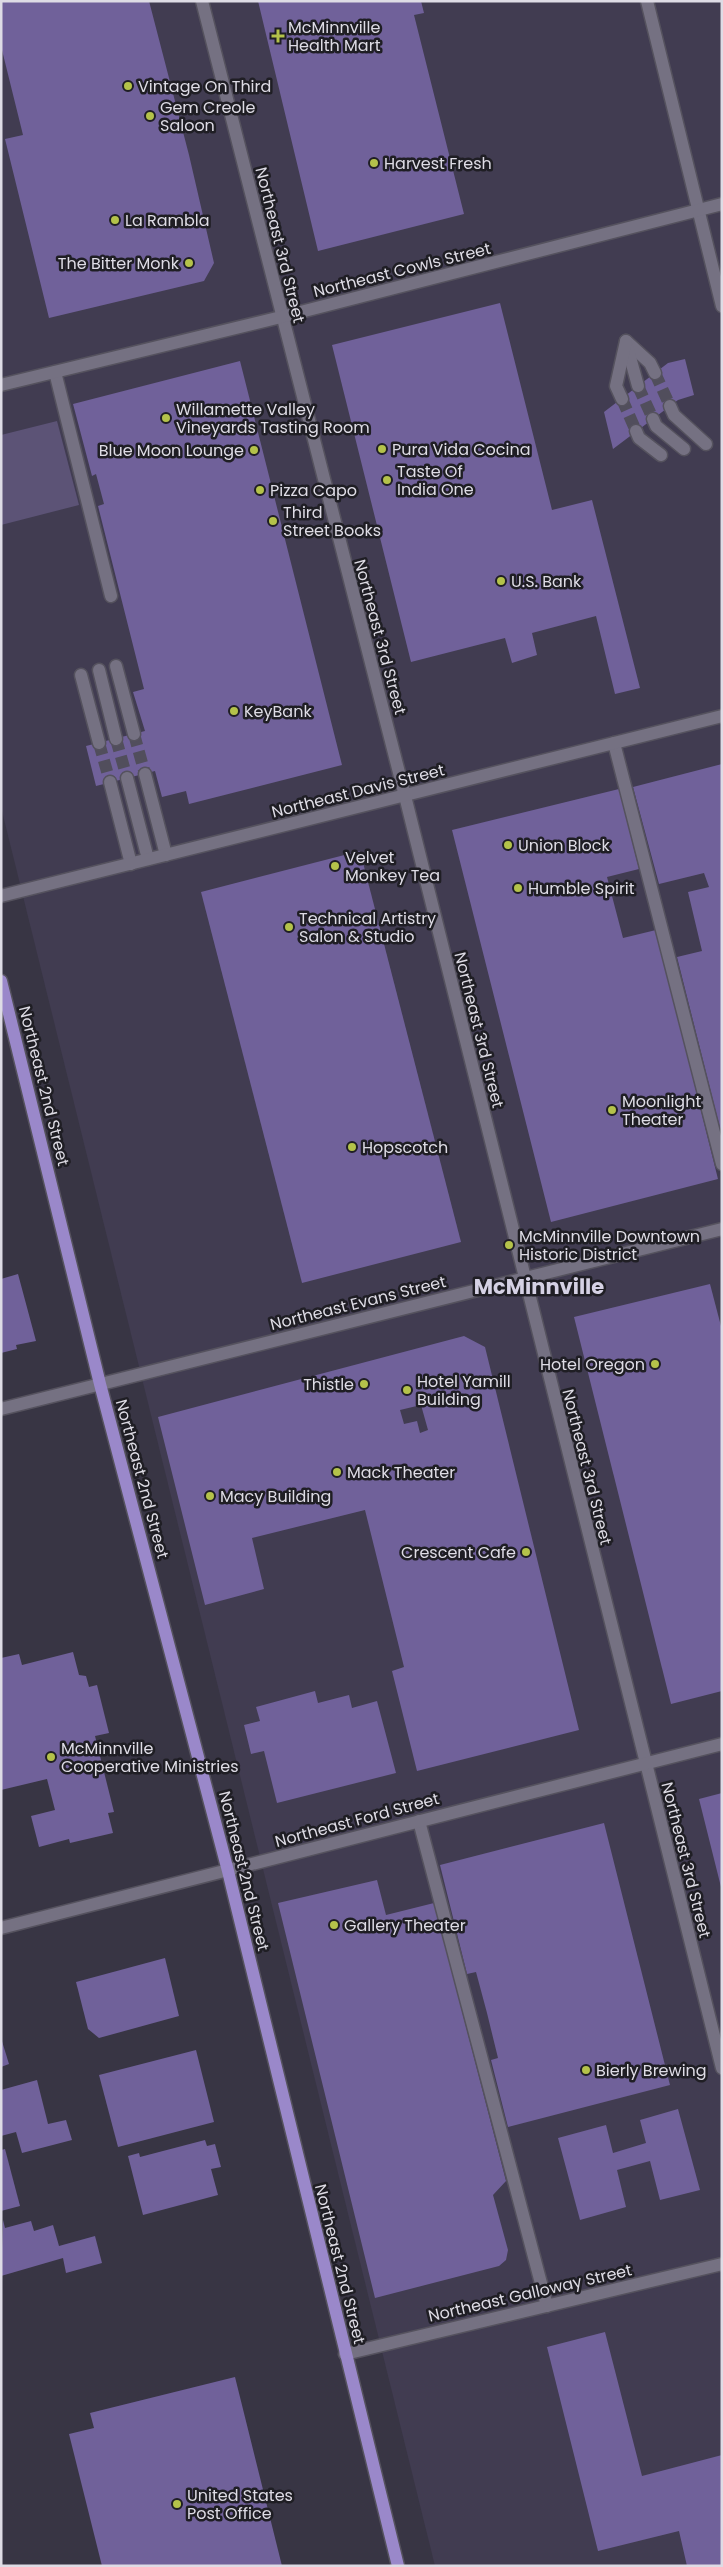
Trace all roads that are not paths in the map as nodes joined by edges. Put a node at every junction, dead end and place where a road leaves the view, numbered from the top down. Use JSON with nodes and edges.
{"nodes":[{"id":1,"x":202,"y":1,"type":"edge"},
{"id":2,"x":647,"y":1,"type":"edge"},
{"id":3,"x":722,"y":204,"type":"edge"},
{"id":4,"x":698,"y":210,"type":"junction"},
{"id":5,"x":722,"y":306,"type":"edge"},
{"id":6,"x":281,"y":318,"type":"junction"},
{"id":7,"x":626,"y":341,"type":"junction"},
{"id":8,"x":55,"y":372,"type":"junction"},
{"id":9,"x":655,"y":373,"type":"tunnel mouth"},
{"id":10,"x":1,"y":385,"type":"edge"},
{"id":11,"x":638,"y":386,"type":"tunnel mouth"},
{"id":12,"x":622,"y":399,"type":"tunnel mouth"},
{"id":13,"x":670,"y":406,"type":"tunnel mouth"},
{"id":14,"x":653,"y":419,"type":"tunnel mouth"},
{"id":15,"x":636,"y":431,"type":"tunnel mouth"},
{"id":16,"x":706,"y":444,"type":"dead end"},
{"id":17,"x":684,"y":449,"type":"dead end"},
{"id":18,"x":660,"y":455,"type":"dead end"},
{"id":19,"x":111,"y":596,"type":"dead end"},
{"id":20,"x":116,"y":666,"type":"dead end"},
{"id":21,"x":99,"y":670,"type":"dead end"},
{"id":22,"x":81,"y":675,"type":"dead end"},
{"id":23,"x":722,"y":716,"type":"edge"},
{"id":24,"x":134,"y":734,"type":"tunnel mouth"},
{"id":25,"x":116,"y":739,"type":"tunnel mouth"},
{"id":26,"x":99,"y":743,"type":"tunnel mouth"},
{"id":27,"x":614,"y":743,"type":"junction"},
{"id":28,"x":145,"y":774,"type":"tunnel mouth"},
{"id":29,"x":127,"y":778,"type":"tunnel mouth"},
{"id":30,"x":110,"y":782,"type":"tunnel mouth"},
{"id":31,"x":405,"y":796,"type":"junction"},
{"id":32,"x":166,"y":855,"type":"junction"},
{"id":33,"x":148,"y":859,"type":"junction"},
{"id":34,"x":131,"y":864,"type":"junction"},
{"id":35,"x":1,"y":896,"type":"edge"},
{"id":36,"x":1,"y":982,"type":"edge"},
{"id":37,"x":722,"y":1164,"type":"edge"},
{"id":38,"x":722,"y":1229,"type":"edge"},
{"id":39,"x":524,"y":1278,"type":"junction"},
{"id":40,"x":100,"y":1384,"type":"junction"},
{"id":41,"x":1,"y":1408,"type":"edge"},
{"id":42,"x":722,"y":1744,"type":"edge"},
{"id":43,"x":644,"y":1762,"type":"junction"},
{"id":44,"x":420,"y":1821,"type":"junction"},
{"id":45,"x":228,"y":1871,"type":"junction"},
{"id":46,"x":1,"y":1928,"type":"edge"},
{"id":47,"x":722,"y":2068,"type":"edge"},
{"id":48,"x":722,"y":2264,"type":"edge"},
{"id":49,"x":547,"y":2306,"type":"junction"},
{"id":50,"x":345,"y":2354,"type":"junction"},
{"id":51,"x":398,"y":2566,"type":"edge"}],
"edges":[{"from":1,"to":6,"type":"street","name":"Northeast 3rd Street"},
{"from":2,"to":4,"type":"street"},
{"from":3,"to":4,"type":"street","name":"Northeast Cowls Street"},
{"from":4,"to":5,"type":"street"},
{"from":4,"to":6,"type":"street","name":"Northeast Cowls Street"},
{"from":6,"to":8,"type":"street","name":"Northeast Cowls Street"},
{"from":6,"to":31,"type":"street","name":"Northeast 3rd Street"},
{"from":7,"to":9,"type":"street"},
{"from":7,"to":11,"type":"street"},
{"from":7,"to":12,"type":"street"},
{"from":8,"to":10,"type":"street","name":"Northeast Cowls Street"},
{"from":8,"to":19,"type":"street"},
{"from":13,"to":16,"type":"street"},
{"from":14,"to":17,"type":"street"},
{"from":15,"to":18,"type":"street"},
{"from":20,"to":24,"type":"street"},
{"from":21,"to":25,"type":"street"},
{"from":22,"to":26,"type":"street"},
{"from":23,"to":27,"type":"street","name":"Northeast Davis Street"},
{"from":27,"to":31,"type":"street","name":"Northeast Davis Street"},
{"from":27,"to":37,"type":"street"},
{"from":28,"to":32,"type":"street"},
{"from":29,"to":33,"type":"street"},
{"from":30,"to":34,"type":"street"},
{"from":31,"to":32,"type":"street","name":"Northeast Davis Street"},
{"from":31,"to":39,"type":"street","name":"Northeast 3rd Street"},
{"from":32,"to":33,"type":"street","name":"Northeast Davis Street"},
{"from":33,"to":34,"type":"street","name":"Northeast Davis Street"},
{"from":34,"to":35,"type":"street","name":"Northeast Davis Street"},
{"from":36,"to":40,"type":"main road","name":"Northeast 2nd Street"},
{"from":38,"to":39,"type":"street","name":"Northeast Evans Street"},
{"from":39,"to":40,"type":"street","name":"Northeast Evans Street"},
{"from":39,"to":43,"type":"street","name":"Northeast 3rd Street"},
{"from":40,"to":41,"type":"street","name":"Northeast Evans Street"},
{"from":40,"to":45,"type":"main road","name":"Northeast 2nd Street"},
{"from":42,"to":43,"type":"street","name":"Northeast Ford Street"},
{"from":43,"to":44,"type":"street","name":"Northeast Ford Street"},
{"from":43,"to":47,"type":"street","name":"Northeast 3rd Street"},
{"from":44,"to":45,"type":"street","name":"Northeast Ford Street"},
{"from":44,"to":49,"type":"street"},
{"from":45,"to":46,"type":"street","name":"Northeast Ford Street"},
{"from":45,"to":50,"type":"main road","name":"Northeast 2nd Street"},
{"from":48,"to":49,"type":"street","name":"Northeast Galloway Street"},
{"from":49,"to":50,"type":"street","name":"Northeast Galloway Street"},
{"from":50,"to":51,"type":"main road","name":"Northeast 2nd Street"}]}
